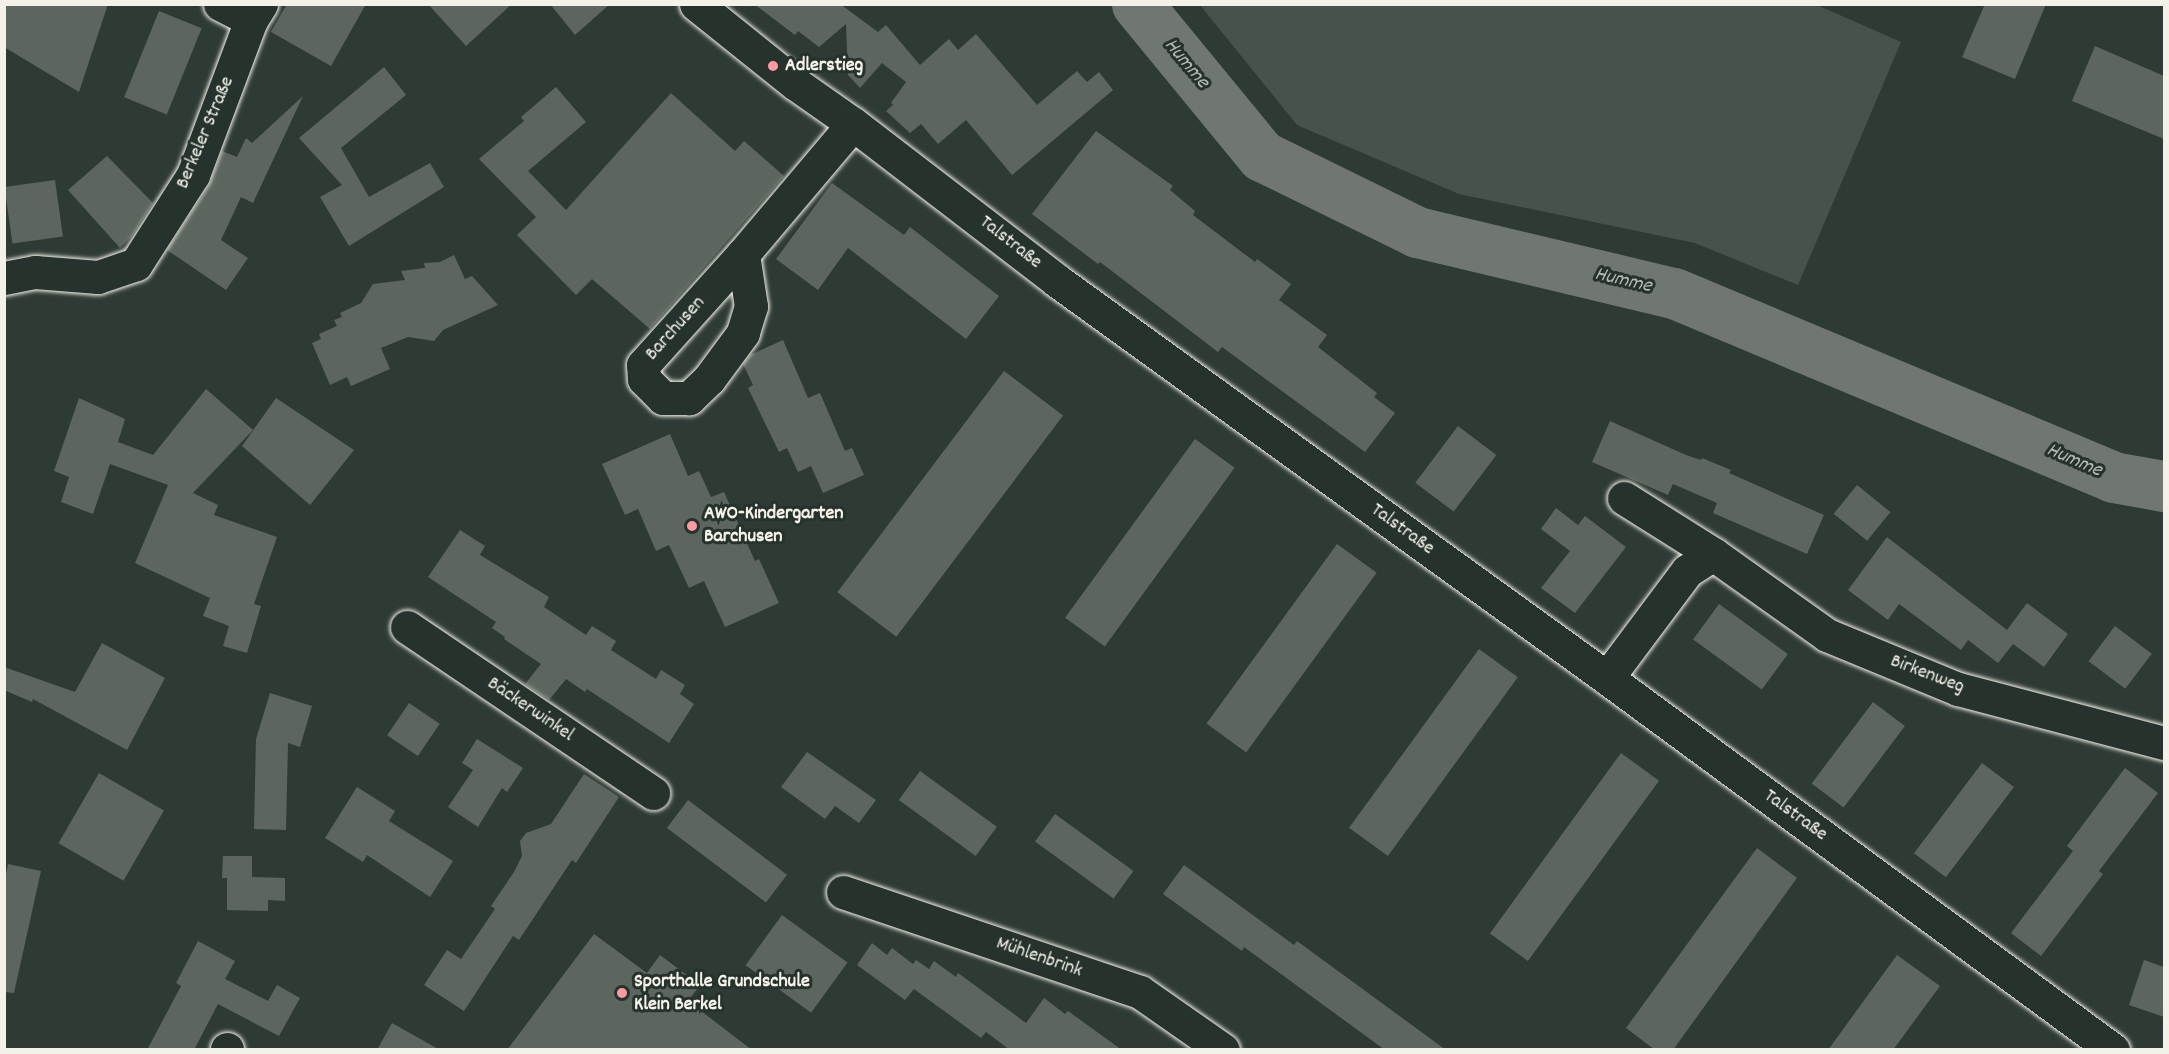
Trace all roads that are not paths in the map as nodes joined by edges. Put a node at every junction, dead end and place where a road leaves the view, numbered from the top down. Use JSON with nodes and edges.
{"nodes":[{"id":1,"x":220,"y":4,"type":"edge"},
{"id":2,"x":696,"y":4,"type":"edge"},
{"id":3,"x":256,"y":12,"type":"edge"},
{"id":4,"x":853,"y":124,"type":"junction"},
{"id":5,"x":743,"y":254,"type":"dead end"},
{"id":6,"x":4,"y":278,"type":"edge"},
{"id":7,"x":1624,"y":498,"type":"dead end"},
{"id":8,"x":1713,"y":554,"type":"junction"},
{"id":9,"x":407,"y":627,"type":"dead end"},
{"id":10,"x":1607,"y":678,"type":"junction"},
{"id":11,"x":2164,"y":743,"type":"edge"},
{"id":12,"x":653,"y":793,"type":"dead end"},
{"id":13,"x":843,"y":892,"type":"dead end"},
{"id":14,"x":1223,"y":1050,"type":"edge"},
{"id":15,"x":2113,"y":1050,"type":"edge"}],
"edges":[{"from":1,"to":3,"type":"street"},
{"from":2,"to":4,"type":"street","name":"Talstraße"},
{"from":3,"to":6,"type":"street","name":"Berkeler Straße"},
{"from":4,"to":5,"type":"street"},
{"from":4,"to":10,"type":"street","name":"Talstraße"},
{"from":7,"to":8,"type":"street","name":"Birkenweg"},
{"from":8,"to":10,"type":"street"},
{"from":8,"to":11,"type":"street","name":"Birkenweg"},
{"from":9,"to":12,"type":"street","name":"Bäckerwinkel"},
{"from":10,"to":15,"type":"street","name":"Talstraße"},
{"from":13,"to":14,"type":"street","name":"Mühlenbrink"}]}
